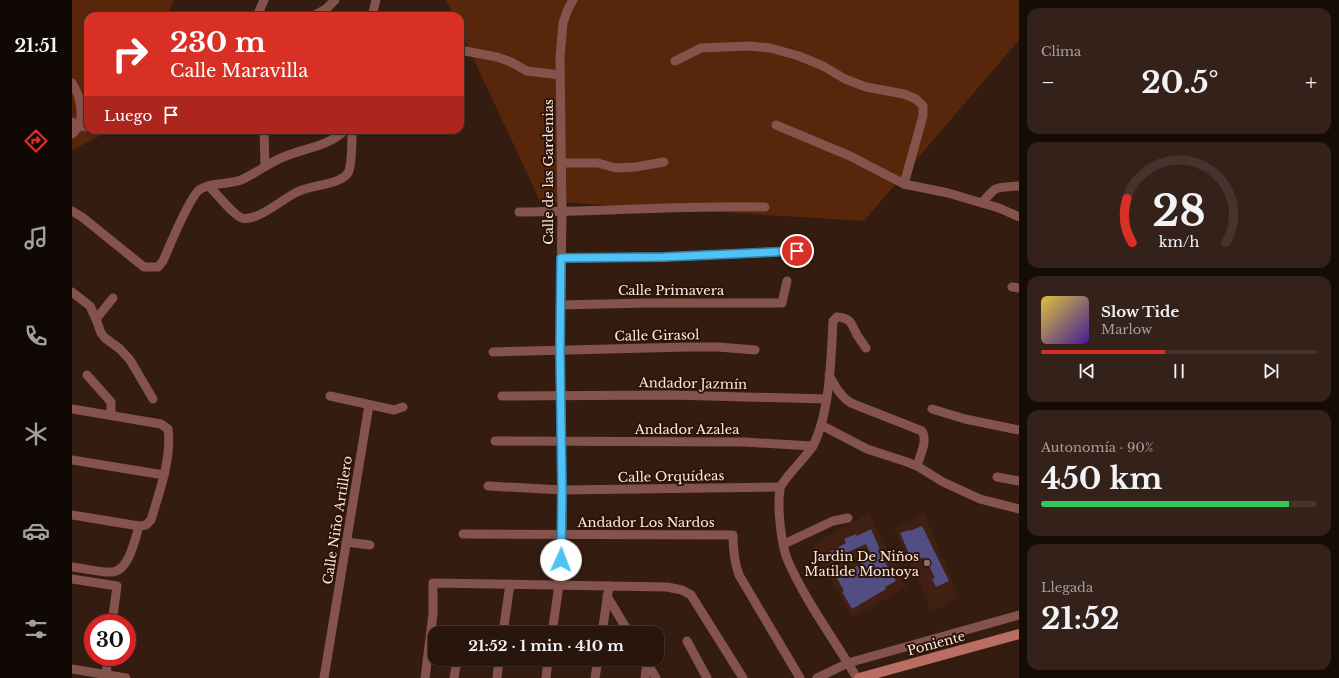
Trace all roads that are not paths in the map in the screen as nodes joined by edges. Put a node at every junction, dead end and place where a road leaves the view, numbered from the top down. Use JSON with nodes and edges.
{"nodes":[{"id":1,"x":258,"y":0,"type":"edge"},
{"id":2,"x":264,"y":0,"type":"edge"},
{"id":3,"x":335,"y":0,"type":"edge"},
{"id":4,"x":376,"y":0,"type":"edge"},
{"id":5,"x":573,"y":0,"type":"edge"},
{"id":6,"x":257,"y":12,"type":"edge"},
{"id":7,"x":258,"y":12,"type":"edge"},
{"id":8,"x":320,"y":12,"type":"edge"},
{"id":9,"x":373,"y":12,"type":"edge"},
{"id":10,"x":464,"y":51,"type":"edge"},
{"id":11,"x":675,"y":62,"type":"dead end"},
{"id":12,"x":560,"y":75,"type":"junction"},
{"id":13,"x":72,"y":83,"type":"edge"},
{"id":14,"x":80,"y":125,"type":"edge"},
{"id":15,"x":776,"y":125,"type":"dead end"},
{"id":16,"x":72,"y":134,"type":"edge"},
{"id":17,"x":264,"y":134,"type":"edge"},
{"id":18,"x":341,"y":134,"type":"edge"},
{"id":19,"x":352,"y":134,"type":"edge"},
{"id":20,"x":664,"y":162,"type":"dead end"},
{"id":21,"x":561,"y":163,"type":"junction"},
{"id":22,"x":265,"y":166,"type":"junction"},
{"id":23,"x":904,"y":184,"type":"junction"},
{"id":24,"x":210,"y":186,"type":"junction"},
{"id":25,"x":1019,"y":186,"type":"edge"},
{"id":26,"x":982,"y":203,"type":"junction"},
{"id":27,"x":765,"y":207,"type":"dead end"},
{"id":28,"x":72,"y":211,"type":"edge"},
{"id":29,"x":519,"y":212,"type":"dead end"},
{"id":30,"x":562,"y":212,"type":"junction"},
{"id":31,"x":1019,"y":217,"type":"edge"},
{"id":32,"x":797,"y":251,"type":"dead end"},
{"id":33,"x":561,"y":258,"type":"junction"},
{"id":34,"x":787,"y":281,"type":"dead end"},
{"id":35,"x":72,"y":292,"type":"edge"},
{"id":36,"x":113,"y":298,"type":"dead end"},
{"id":37,"x":560,"y":305,"type":"junction"},
{"id":38,"x":96,"y":319,"type":"junction"},
{"id":39,"x":866,"y":348,"type":"dead end"},
{"id":40,"x":560,"y":350,"type":"junction"},
{"id":41,"x":755,"y":350,"type":"dead end"},
{"id":42,"x":493,"y":352,"type":"dead end"},
{"id":43,"x":87,"y":375,"type":"dead end"},
{"id":44,"x":829,"y":375,"type":"junction"},
{"id":45,"x":560,"y":395,"type":"junction"},
{"id":46,"x":330,"y":396,"type":"dead end"},
{"id":47,"x":502,"y":396,"type":"dead end"},
{"id":48,"x":154,"y":399,"type":"dead end"},
{"id":49,"x":826,"y":399,"type":"junction"},
{"id":50,"x":369,"y":405,"type":"junction"},
{"id":51,"x":403,"y":407,"type":"dead end"},
{"id":52,"x":72,"y":409,"type":"edge"},
{"id":53,"x":932,"y":409,"type":"dead end"},
{"id":54,"x":111,"y":415,"type":"junction"},
{"id":55,"x":821,"y":425,"type":"junction"},
{"id":56,"x":1019,"y":430,"type":"edge"},
{"id":57,"x":495,"y":441,"type":"dead end"},
{"id":58,"x":562,"y":442,"type":"junction"},
{"id":59,"x":812,"y":446,"type":"junction"},
{"id":60,"x":72,"y":460,"type":"edge"},
{"id":61,"x":917,"y":466,"type":"junction"},
{"id":62,"x":164,"y":475,"type":"junction"},
{"id":63,"x":997,"y":477,"type":"dead end"},
{"id":64,"x":1019,"y":481,"type":"edge"},
{"id":65,"x":488,"y":486,"type":"dead end"},
{"id":66,"x":780,"y":487,"type":"junction"},
{"id":67,"x":562,"y":490,"type":"junction"},
{"id":68,"x":1019,"y":509,"type":"edge"},
{"id":69,"x":72,"y":515,"type":"edge"},
{"id":70,"x":848,"y":518,"type":"dead end"},
{"id":71,"x":139,"y":526,"type":"junction"},
{"id":72,"x":463,"y":534,"type":"dead end"},
{"id":73,"x":562,"y":535,"type":"junction"},
{"id":74,"x":346,"y":542,"type":"junction"},
{"id":75,"x":784,"y":544,"type":"junction"},
{"id":76,"x":370,"y":545,"type":"dead end"},
{"id":77,"x":72,"y":567,"type":"edge"},
{"id":78,"x":72,"y":579,"type":"edge"},
{"id":79,"x":510,"y":584,"type":"junction"},
{"id":80,"x":559,"y":585,"type":"junction"},
{"id":81,"x":608,"y":586,"type":"junction"},
{"id":82,"x":607,"y":596,"type":"junction"},
{"id":83,"x":113,"y":614,"type":"edge"},
{"id":84,"x":1019,"y":614,"type":"edge"},
{"id":85,"x":504,"y":626,"type":"edge"},
{"id":86,"x":553,"y":626,"type":"edge"},
{"id":87,"x":603,"y":626,"type":"edge"},
{"id":88,"x":625,"y":626,"type":"edge"},
{"id":89,"x":1019,"y":634,"type":"edge"},
{"id":90,"x":687,"y":641,"type":"dead end"},
{"id":91,"x":848,"y":663,"type":"junction"},
{"id":92,"x":107,"y":666,"type":"edge"},
{"id":93,"x":456,"y":666,"type":"dead end"},
{"id":94,"x":498,"y":666,"type":"edge"},
{"id":95,"x":547,"y":666,"type":"edge"},
{"id":96,"x":597,"y":666,"type":"edge"},
{"id":97,"x":646,"y":666,"type":"edge"},
{"id":98,"x":649,"y":666,"type":"edge"},
{"id":99,"x":72,"y":669,"type":"edge"},
{"id":100,"x":105,"y":676,"type":"edge"},
{"id":101,"x":126,"y":678,"type":"edge"},
{"id":102,"x":324,"y":678,"type":"edge"},
{"id":103,"x":425,"y":678,"type":"edge"},
{"id":104,"x":454,"y":678,"type":"edge"},
{"id":105,"x":497,"y":678,"type":"edge"},
{"id":106,"x":546,"y":678,"type":"edge"},
{"id":107,"x":595,"y":678,"type":"edge"},
{"id":108,"x":645,"y":678,"type":"edge"},
{"id":109,"x":656,"y":678,"type":"edge"},
{"id":110,"x":707,"y":678,"type":"edge"},
{"id":111,"x":743,"y":678,"type":"edge"},
{"id":112,"x":800,"y":678,"type":"edge"},
{"id":113,"x":818,"y":678,"type":"edge"},
{"id":114,"x":858,"y":678,"type":"edge"}],
"edges":[{"from":1,"to":6,"type":"street"},
{"from":2,"to":7,"type":"street"},
{"from":3,"to":8,"type":"street"},
{"from":4,"to":9,"type":"street"},
{"from":5,"to":12,"type":"street","name":"Calle de las Gardenias"},
{"from":10,"to":12,"type":"street"},
{"from":11,"to":23,"type":"street"},
{"from":12,"to":21,"type":"street","name":"Calle de las Gardenias"},
{"from":13,"to":14,"type":"street"},
{"from":14,"to":16,"type":"street"},
{"from":15,"to":23,"type":"street"},
{"from":17,"to":22,"type":"street"},
{"from":18,"to":22,"type":"street"},
{"from":19,"to":24,"type":"street"},
{"from":20,"to":21,"type":"street"},
{"from":21,"to":30,"type":"street","name":"Calle de las Gardenias"},
{"from":22,"to":24,"type":"street"},
{"from":23,"to":26,"type":"street"},
{"from":24,"to":28,"type":"street"},
{"from":25,"to":26,"type":"street"},
{"from":26,"to":31,"type":"street"},
{"from":27,"to":30,"type":"street"},
{"from":29,"to":30,"type":"street"},
{"from":30,"to":33,"type":"street","name":"Calle de las Gardenias"},
{"from":32,"to":33,"type":"street"},
{"from":33,"to":37,"type":"street","name":"Calle de las Gardenias"},
{"from":34,"to":37,"type":"street","name":"Calle Primavera"},
{"from":35,"to":38,"type":"street"},
{"from":36,"to":38,"type":"street"},
{"from":37,"to":40,"type":"street","name":"Calle de las Gardenias"},
{"from":38,"to":48,"type":"street"},
{"from":39,"to":44,"type":"street"},
{"from":40,"to":41,"type":"street","name":"Calle Girasol"},
{"from":40,"to":42,"type":"street","name":"Calle Girasol"},
{"from":40,"to":45,"type":"street","name":"Calle de las Gardenias"},
{"from":43,"to":54,"type":"street"},
{"from":44,"to":49,"type":"street"},
{"from":44,"to":61,"type":"street"},
{"from":45,"to":47,"type":"street","name":"Andador Jazmín"},
{"from":45,"to":49,"type":"street","name":"Andador Jazmín"},
{"from":45,"to":58,"type":"street","name":"Calle de las Gardenias"},
{"from":46,"to":50,"type":"street"},
{"from":49,"to":55,"type":"street"},
{"from":50,"to":51,"type":"street"},
{"from":50,"to":74,"type":"street","name":"Calle Niño Artillero"},
{"from":52,"to":54,"type":"street"},
{"from":53,"to":56,"type":"street"},
{"from":54,"to":62,"type":"street"},
{"from":55,"to":59,"type":"street"},
{"from":55,"to":61,"type":"street"},
{"from":57,"to":58,"type":"street","name":"Andador Azalea"},
{"from":58,"to":59,"type":"street","name":"Andador Azalea"},
{"from":58,"to":67,"type":"street","name":"Calle de las Gardenias"},
{"from":59,"to":66,"type":"street"},
{"from":60,"to":62,"type":"street"},
{"from":61,"to":68,"type":"street"},
{"from":62,"to":71,"type":"street"},
{"from":63,"to":64,"type":"street"},
{"from":65,"to":67,"type":"street","name":"Calle Orquídeas"},
{"from":66,"to":67,"type":"street","name":"Calle Orquídeas"},
{"from":66,"to":75,"type":"street"},
{"from":67,"to":73,"type":"street","name":"Calle de las Gardenias"},
{"from":69,"to":71,"type":"street"},
{"from":70,"to":75,"type":"street"},
{"from":71,"to":77,"type":"street"},
{"from":72,"to":73,"type":"street","name":"Andador Los Nardos"},
{"from":73,"to":80,"type":"street","name":"Calle de las Gardenias"},
{"from":73,"to":112,"type":"street","name":"Andador Los Nardos"},
{"from":74,"to":76,"type":"street"},
{"from":74,"to":102,"type":"street","name":"Calle Niño Artillero"},
{"from":75,"to":91,"type":"street"},
{"from":78,"to":83,"type":"street"},
{"from":79,"to":80,"type":"street"},
{"from":79,"to":85,"type":"street"},
{"from":79,"to":103,"type":"street"},
{"from":80,"to":81,"type":"street"},
{"from":80,"to":86,"type":"street","name":"Calle de las Gardenias"},
{"from":81,"to":82,"type":"street"},
{"from":81,"to":111,"type":"street"},
{"from":82,"to":87,"type":"street"},
{"from":82,"to":88,"type":"street"},
{"from":84,"to":91,"type":"street"},
{"from":89,"to":114,"type":"street","name":"Poniente"},
{"from":90,"to":110,"type":"street"},
{"from":91,"to":113,"type":"street"},
{"from":91,"to":114,"type":"street"},
{"from":92,"to":100,"type":"street"},
{"from":93,"to":104,"type":"street"},
{"from":94,"to":105,"type":"street"},
{"from":95,"to":106,"type":"street"},
{"from":96,"to":107,"type":"street"},
{"from":97,"to":108,"type":"street"},
{"from":98,"to":109,"type":"street"},
{"from":99,"to":100,"type":"street"},
{"from":100,"to":101,"type":"street"}]}
